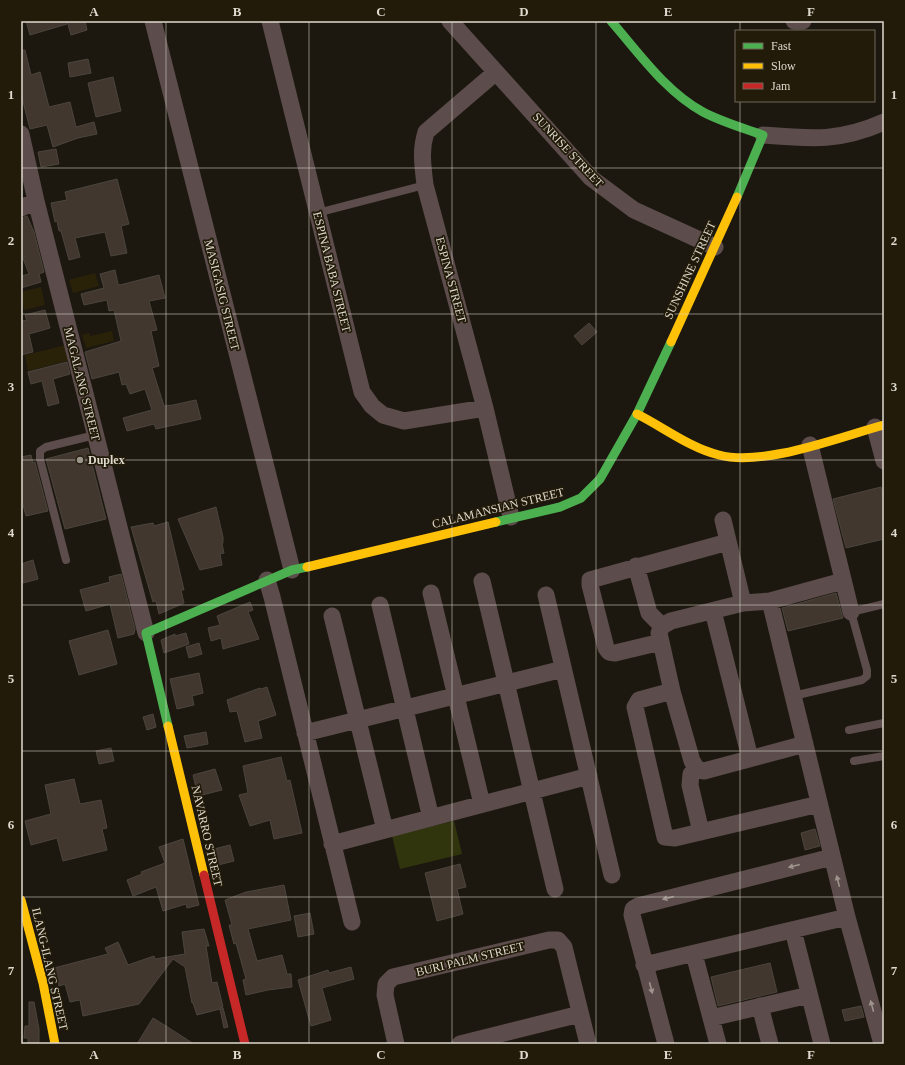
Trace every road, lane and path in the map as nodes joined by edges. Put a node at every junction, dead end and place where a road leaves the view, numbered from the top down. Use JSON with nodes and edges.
{"nodes":[{"id":1,"x":153,"y":21,"type":"edge"},
{"id":2,"x":270,"y":21,"type":"edge"},
{"id":3,"x":450,"y":21,"type":"edge"},
{"id":4,"x":794,"y":21,"type":"edge"},
{"id":5,"x":803,"y":21,"type":"edge"},
{"id":6,"x":613,"y":22,"type":"edge"},
{"id":7,"x":496,"y":72,"type":"junction"},
{"id":8,"x":884,"y":122,"type":"edge"},
{"id":9,"x":21,"y":134,"type":"edge"},
{"id":10,"x":764,"y":135,"type":"junction"},
{"id":11,"x":425,"y":185,"type":"junction"},
{"id":12,"x":29,"y":204,"type":"edge"},
{"id":13,"x":317,"y":213,"type":"junction"},
{"id":14,"x":714,"y":247,"type":"junction"},
{"id":15,"x":485,"y":408,"type":"junction"},
{"id":16,"x":637,"y":414,"type":"junction"},
{"id":17,"x":880,"y":426,"type":"edge"},
{"id":18,"x":95,"y":435,"type":"junction"},
{"id":19,"x":810,"y":445,"type":"junction"},
{"id":20,"x":884,"y":461,"type":"edge"},
{"id":21,"x":511,"y":517,"type":"junction"},
{"id":22,"x":723,"y":520,"type":"dead end"},
{"id":23,"x":728,"y":542,"type":"junction"},
{"id":24,"x":66,"y":560,"type":"dead end"},
{"id":25,"x":636,"y":566,"type":"junction"},
{"id":26,"x":292,"y":570,"type":"junction"},
{"id":27,"x":267,"y":580,"type":"junction"},
{"id":28,"x":482,"y":581,"type":"dead end"},
{"id":29,"x":843,"y":581,"type":"junction"},
{"id":30,"x":431,"y":593,"type":"dead end"},
{"id":31,"x":546,"y":595,"type":"dead end"},
{"id":32,"x":770,"y":601,"type":"junction"},
{"id":33,"x":743,"y":603,"type":"junction"},
{"id":34,"x":884,"y":604,"type":"edge"},
{"id":35,"x":380,"y":605,"type":"dead end"},
{"id":36,"x":713,"y":611,"type":"junction"},
{"id":37,"x":851,"y":612,"type":"junction"},
{"id":38,"x":332,"y":616,"type":"dead end"},
{"id":39,"x":146,"y":633,"type":"junction"},
{"id":40,"x":662,"y":634,"type":"junction"},
{"id":41,"x":564,"y":669,"type":"junction"},
{"id":42,"x":506,"y":683,"type":"junction"},
{"id":43,"x":672,"y":691,"type":"junction"},
{"id":44,"x":456,"y":696,"type":"junction"},
{"id":45,"x":793,"y":696,"type":"junction"},
{"id":46,"x":404,"y":709,"type":"junction"},
{"id":47,"x":358,"y":720,"type":"junction"},
{"id":48,"x":884,"y":723,"type":"edge"},
{"id":49,"x":849,"y":730,"type":"dead end"},
{"id":50,"x":306,"y":733,"type":"junction"},
{"id":51,"x":804,"y":744,"type":"junction"},
{"id":52,"x":884,"y":756,"type":"edge"},
{"id":53,"x":750,"y":758,"type":"junction"},
{"id":54,"x":854,"y":761,"type":"dead end"},
{"id":55,"x":697,"y":769,"type":"junction"},
{"id":56,"x":589,"y":776,"type":"junction"},
{"id":57,"x":532,"y":791,"type":"junction"},
{"id":58,"x":482,"y":804,"type":"junction"},
{"id":59,"x":819,"y":804,"type":"junction"},
{"id":60,"x":431,"y":818,"type":"junction"},
{"id":61,"x":385,"y":830,"type":"junction"},
{"id":62,"x":701,"y":832,"type":"junction"},
{"id":63,"x":332,"y":844,"type":"junction"},
{"id":64,"x":832,"y":857,"type":"junction"},
{"id":65,"x":612,"y":875,"type":"dead end"},
{"id":66,"x":555,"y":889,"type":"dead end"},
{"id":67,"x":21,"y":900,"type":"edge"},
{"id":68,"x":847,"y":917,"type":"junction"},
{"id":69,"x":352,"y":922,"type":"dead end"},
{"id":70,"x":793,"y":930,"type":"junction"},
{"id":71,"x":28,"y":951,"type":"edge"},
{"id":72,"x":694,"y":954,"type":"junction"},
{"id":73,"x":644,"y":965,"type":"junction"},
{"id":74,"x":810,"y":995,"type":"junction"},
{"id":75,"x":760,"y":1006,"type":"junction"},
{"id":76,"x":580,"y":1014,"type":"junction"},
{"id":77,"x":711,"y":1018,"type":"junction"},
{"id":78,"x":55,"y":1044,"type":"edge"},
{"id":79,"x":245,"y":1044,"type":"edge"},
{"id":80,"x":396,"y":1044,"type":"edge"},
{"id":81,"x":460,"y":1044,"type":"edge"},
{"id":82,"x":588,"y":1044,"type":"edge"},
{"id":83,"x":666,"y":1044,"type":"edge"},
{"id":84,"x":718,"y":1044,"type":"edge"},
{"id":85,"x":770,"y":1044,"type":"edge"},
{"id":86,"x":822,"y":1044,"type":"edge"},
{"id":87,"x":882,"y":1044,"type":"edge"}],
"edges":[{"from":1,"to":26,"type":"street","name":"MASIGASIG STREET"},
{"from":2,"to":13,"type":"street","name":"ESPINA BABA STREET"},
{"from":3,"to":7,"type":"street","name":"SUNRISE STREET"},
{"from":4,"to":5,"type":"street"},
{"from":6,"to":10,"type":"street"},
{"from":7,"to":11,"type":"street","name":"ESPINA STREET"},
{"from":7,"to":14,"type":"street","name":"SUNRISE STREET"},
{"from":8,"to":10,"type":"street"},
{"from":9,"to":12,"type":"street","name":"MAGALANG STREET"},
{"from":10,"to":14,"type":"street","name":"SUNSHINE STREET"},
{"from":11,"to":13,"type":"lane"},
{"from":11,"to":15,"type":"street","name":"ESPINA STREET"},
{"from":12,"to":18,"type":"street","name":"MAGALANG STREET"},
{"from":13,"to":15,"type":"street","name":"ESPINA BABA STREET"},
{"from":14,"to":16,"type":"street","name":"SUNSHINE STREET"},
{"from":15,"to":21,"type":"street","name":"ESPINA STREET"},
{"from":16,"to":19,"type":"street"},
{"from":16,"to":21,"type":"street","name":"CALAMANSIAN STREET"},
{"from":17,"to":19,"type":"street"},
{"from":17,"to":20,"type":"street"},
{"from":18,"to":24,"type":"lane"},
{"from":18,"to":39,"type":"street","name":"MAGALANG STREET"},
{"from":19,"to":29,"type":"street"},
{"from":21,"to":26,"type":"street","name":"CALAMANSIAN STREET"},
{"from":22,"to":23,"type":"street"},
{"from":23,"to":25,"type":"street"},
{"from":23,"to":33,"type":"street"},
{"from":25,"to":40,"type":"street"},
{"from":25,"to":40,"type":"street"},
{"from":26,"to":27,"type":"street","name":"CALAMANSIAN STREET"},
{"from":27,"to":39,"type":"street","name":"CALAMANSIAN STREET"},
{"from":27,"to":50,"type":"street"},
{"from":28,"to":42,"type":"street"},
{"from":29,"to":32,"type":"street"},
{"from":29,"to":37,"type":"street"},
{"from":30,"to":44,"type":"street"},
{"from":31,"to":41,"type":"street"},
{"from":32,"to":33,"type":"street"},
{"from":32,"to":45,"type":"street"},
{"from":33,"to":36,"type":"street"},
{"from":34,"to":37,"type":"lane"},
{"from":35,"to":46,"type":"street"},
{"from":36,"to":40,"type":"street"},
{"from":36,"to":53,"type":"street"},
{"from":37,"to":45,"type":"lane"},
{"from":38,"to":47,"type":"street"},
{"from":39,"to":79,"type":"street","name":"NAVARRO STREET"},
{"from":40,"to":43,"type":"street"},
{"from":41,"to":42,"type":"street"},
{"from":41,"to":56,"type":"street"},
{"from":42,"to":44,"type":"street"},
{"from":42,"to":57,"type":"street"},
{"from":43,"to":55,"type":"street"},
{"from":43,"to":62,"type":"street"},
{"from":44,"to":46,"type":"street"},
{"from":44,"to":58,"type":"street"},
{"from":45,"to":51,"type":"street"},
{"from":46,"to":47,"type":"street"},
{"from":46,"to":60,"type":"street"},
{"from":47,"to":50,"type":"street"},
{"from":47,"to":61,"type":"street"},
{"from":48,"to":49,"type":"lane"},
{"from":50,"to":63,"type":"street"},
{"from":51,"to":53,"type":"street"},
{"from":51,"to":59,"type":"street"},
{"from":52,"to":54,"type":"lane"},
{"from":53,"to":55,"type":"street"},
{"from":55,"to":62,"type":"street"},
{"from":56,"to":57,"type":"street"},
{"from":56,"to":65,"type":"street"},
{"from":57,"to":58,"type":"street"},
{"from":57,"to":66,"type":"street"},
{"from":58,"to":60,"type":"street"},
{"from":59,"to":62,"type":"street"},
{"from":59,"to":64,"type":"street"},
{"from":60,"to":61,"type":"street"},
{"from":61,"to":63,"type":"street"},
{"from":63,"to":69,"type":"street"},
{"from":68,"to":64,"type":"street","one_way":true},
{"from":64,"to":73,"type":"street","one_way":true},
{"from":67,"to":71,"type":"street","name":"ILANG-ILANG STREET"},
{"from":68,"to":70,"type":"street"},
{"from":87,"to":68,"type":"street","one_way":true},
{"from":70,"to":72,"type":"street"},
{"from":70,"to":74,"type":"street"},
{"from":71,"to":78,"type":"street","name":"ILANG-ILANG STREET"},
{"from":72,"to":73,"type":"street"},
{"from":72,"to":77,"type":"street"},
{"from":73,"to":83,"type":"street","one_way":true},
{"from":74,"to":75,"type":"street"},
{"from":74,"to":86,"type":"street"},
{"from":75,"to":77,"type":"street"},
{"from":75,"to":85,"type":"street"},
{"from":76,"to":80,"type":"street","name":"BURI PALM STREET"},
{"from":76,"to":81,"type":"street"},
{"from":76,"to":82,"type":"street"},
{"from":77,"to":84,"type":"street"}]}
